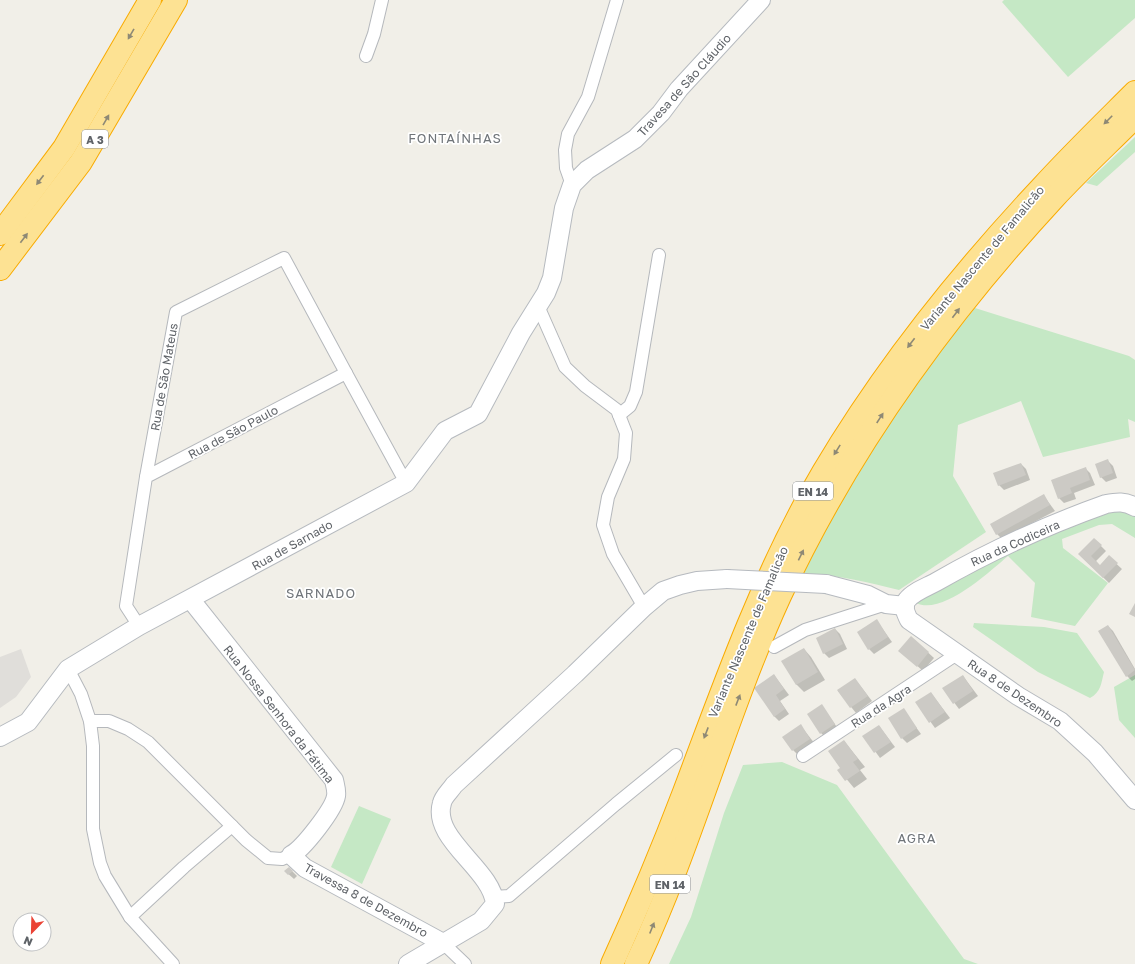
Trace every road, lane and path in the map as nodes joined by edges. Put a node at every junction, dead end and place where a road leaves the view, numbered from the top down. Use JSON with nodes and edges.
{"nodes":[{"id":1,"x":150,"y":0,"type":"edge"},
{"id":2,"x":176,"y":0,"type":"edge"},
{"id":3,"x":382,"y":0,"type":"edge"},
{"id":4,"x":617,"y":0,"type":"edge"},
{"id":5,"x":760,"y":0,"type":"edge"},
{"id":6,"x":366,"y":56,"type":"dead end"},
{"id":7,"x":1135,"y":92,"type":"edge"},
{"id":8,"x":1135,"y":117,"type":"edge"},
{"id":9,"x":572,"y":185,"type":"junction"},
{"id":10,"x":0,"y":234,"type":"edge"},
{"id":11,"x":659,"y":255,"type":"dead end"},
{"id":12,"x":0,"y":269,"type":"edge"},
{"id":13,"x":538,"y":306,"type":"junction"},
{"id":14,"x":346,"y":373,"type":"junction"},
{"id":15,"x":619,"y":415,"type":"junction"},
{"id":16,"x":146,"y":477,"type":"junction"},
{"id":17,"x":406,"y":483,"type":"junction"},
{"id":18,"x":1135,"y":507,"type":"edge"},
{"id":19,"x":191,"y":600,"type":"junction"},
{"id":20,"x":886,"y":604,"type":"junction"},
{"id":21,"x":905,"y":606,"type":"junction"},
{"id":22,"x":644,"y":607,"type":"junction"},
{"id":23,"x":139,"y":626,"type":"junction"},
{"id":24,"x":774,"y":647,"type":"dead end"},
{"id":25,"x":957,"y":654,"type":"junction"},
{"id":26,"x":68,"y":670,"type":"junction"},
{"id":27,"x":90,"y":721,"type":"junction"},
{"id":28,"x":0,"y":737,"type":"edge"},
{"id":29,"x":676,"y":755,"type":"dead end"},
{"id":30,"x":803,"y":756,"type":"dead end"},
{"id":31,"x":1135,"y":800,"type":"edge"},
{"id":32,"x":232,"y":826,"type":"junction"},
{"id":33,"x":291,"y":855,"type":"junction"},
{"id":34,"x":494,"y":897,"type":"junction"},
{"id":35,"x":130,"y":917,"type":"junction"},
{"id":36,"x":443,"y":943,"type":"junction"},
{"id":37,"x":173,"y":964,"type":"edge"},
{"id":38,"x":408,"y":964,"type":"edge"},
{"id":39,"x":465,"y":964,"type":"edge"},
{"id":40,"x":612,"y":964,"type":"edge"},
{"id":41,"x":636,"y":964,"type":"edge"}],
"edges":[{"from":1,"to":10,"type":"highway","number":"A 3","one_way":true},
{"from":12,"to":2,"type":"highway","number":"A 3","one_way":true},
{"from":3,"to":6,"type":"street"},
{"from":4,"to":9,"type":"street"},
{"from":5,"to":9,"type":"street","name":"Travesa de São Cláudio"},
{"from":7,"to":40,"type":"highway","name":"Variante Nascente de Famalicão","number":"EN 14","one_way":true},
{"from":41,"to":8,"type":"highway","name":"Variante Nascente de Famalicão","number":"EN 14","one_way":true},
{"from":9,"to":13,"type":"street","name":"Travesa de São Cláudio"},
{"from":11,"to":15,"type":"street"},
{"from":13,"to":15,"type":"street"},
{"from":13,"to":17,"type":"street","name":"Rua de Sarnado"},
{"from":14,"to":16,"type":"street","name":"Rua de São Paulo"},
{"from":14,"to":16,"type":"street","name":"Rua de São Mateus"},
{"from":14,"to":17,"type":"street"},
{"from":15,"to":22,"type":"street"},
{"from":16,"to":23,"type":"street"},
{"from":17,"to":19,"type":"street","name":"Rua de Sarnado"},
{"from":18,"to":21,"type":"street","name":"Rua da Codiceira"},
{"from":19,"to":23,"type":"street","name":"Rua de Sarnado"},
{"from":19,"to":33,"type":"street","name":"Rua Nossa Senhora da Fátima"},
{"from":20,"to":21,"type":"street"},
{"from":20,"to":22,"type":"street","bridge":true},
{"from":20,"to":24,"type":"street"},
{"from":21,"to":25,"type":"street","name":"Rua 8 de Dezembro"},
{"from":22,"to":34,"type":"street"},
{"from":23,"to":26,"type":"street","name":"Rua de Sarnado"},
{"from":25,"to":30,"type":"street","name":"Rua da Agra"},
{"from":25,"to":31,"type":"street","name":"Rua 8 de Dezembro"},
{"from":26,"to":27,"type":"street"},
{"from":26,"to":28,"type":"street","name":"Rua de Sarnado"},
{"from":27,"to":32,"type":"street"},
{"from":27,"to":35,"type":"street"},
{"from":29,"to":34,"type":"street"},
{"from":32,"to":33,"type":"street"},
{"from":32,"to":35,"type":"street"},
{"from":33,"to":36,"type":"street","name":"Travessa 8 de Dezembro"},
{"from":34,"to":36,"type":"street"},
{"from":35,"to":37,"type":"street"},
{"from":36,"to":38,"type":"street"},
{"from":36,"to":39,"type":"street"}]}
